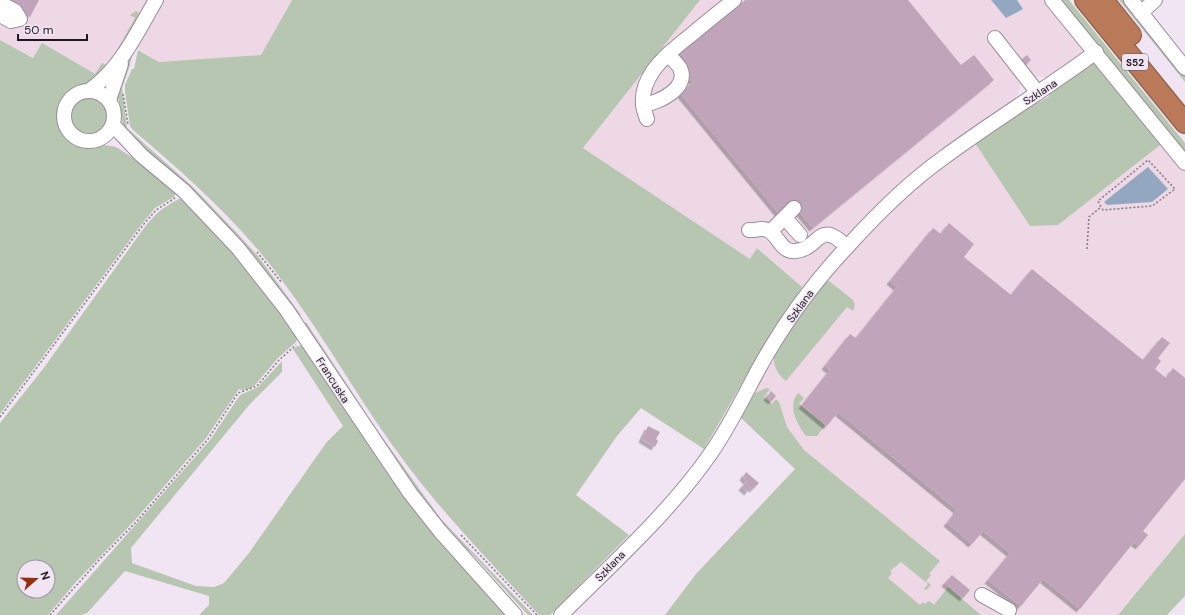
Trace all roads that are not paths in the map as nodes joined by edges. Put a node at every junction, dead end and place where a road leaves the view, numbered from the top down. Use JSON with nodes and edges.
{"nodes":[{"id":1,"x":156,"y":0,"type":"edge"},
{"id":2,"x":734,"y":0,"type":"edge"},
{"id":3,"x":1052,"y":0,"type":"edge"},
{"id":4,"x":1085,"y":0,"type":"edge"},
{"id":5,"x":1103,"y":0,"type":"edge"},
{"id":6,"x":1131,"y":0,"type":"edge"},
{"id":7,"x":1155,"y":0,"type":"edge"},
{"id":8,"x":0,"y":3,"type":"edge"},
{"id":9,"x":1141,"y":13,"type":"junction"},
{"id":10,"x":0,"y":15,"type":"edge"},
{"id":11,"x":995,"y":38,"type":"dead end"},
{"id":12,"x":125,"y":52,"type":"junction"},
{"id":13,"x":1096,"y":52,"type":"junction"},
{"id":14,"x":668,"y":54,"type":"junction"},
{"id":15,"x":1184,"y":63,"type":"edge"},
{"id":16,"x":90,"y":90,"type":"junction"},
{"id":17,"x":1038,"y":93,"type":"junction"},
{"id":18,"x":109,"y":100,"type":"junction"},
{"id":19,"x":1185,"y":101,"type":"edge"},
{"id":20,"x":643,"y":105,"type":"junction"},
{"id":21,"x":647,"y":119,"type":"dead end"},
{"id":22,"x":1185,"y":123,"type":"edge"},
{"id":23,"x":113,"y":125,"type":"junction"},
{"id":24,"x":103,"y":138,"type":"junction"},
{"id":25,"x":141,"y":155,"type":"junction"},
{"id":26,"x":1185,"y":163,"type":"edge"},
{"id":27,"x":749,"y":230,"type":"dead end"},
{"id":28,"x":771,"y":231,"type":"junction"},
{"id":29,"x":800,"y":235,"type":"dead end"},
{"id":30,"x":847,"y":247,"type":"junction"},
{"id":31,"x":982,"y":595,"type":"dead end"},
{"id":32,"x":1009,"y":610,"type":"dead end"},
{"id":33,"x":515,"y":615,"type":"edge"},
{"id":34,"x":561,"y":615,"type":"edge"}],
"edges":[{"from":1,"to":12,"type":"street"},
{"from":2,"to":14,"type":"street"},
{"from":3,"to":13,"type":"street"},
{"from":4,"to":22,"type":"highway","number":"S52"},
{"from":5,"to":19,"type":"highway","number":"S52"},
{"from":6,"to":9,"type":"street"},
{"from":7,"to":9,"type":"street"},
{"from":8,"to":10,"type":"street"},
{"from":9,"to":15,"type":"street"},
{"from":11,"to":17,"type":"street"},
{"from":12,"to":16,"type":"street"},
{"from":12,"to":18,"type":"street"},
{"from":13,"to":17,"type":"street","name":"Szklana"},
{"from":13,"to":26,"type":"street"},
{"from":14,"to":20,"type":"street"},
{"from":14,"to":20,"type":"street"},
{"from":16,"to":18,"type":"street"},
{"from":16,"to":24,"type":"street"},
{"from":17,"to":30,"type":"street","name":"Szklana"},
{"from":18,"to":23,"type":"street"},
{"from":20,"to":21,"type":"street"},
{"from":23,"to":24,"type":"street"},
{"from":23,"to":25,"type":"street","name":"Francuska"},
{"from":24,"to":25,"type":"street","name":"Francuska"},
{"from":25,"to":33,"type":"street","name":"Francuska"},
{"from":27,"to":28,"type":"street"},
{"from":28,"to":29,"type":"street"},
{"from":28,"to":30,"type":"street"},
{"from":30,"to":34,"type":"street","name":"Szklana"},
{"from":31,"to":32,"type":"street"}]}
